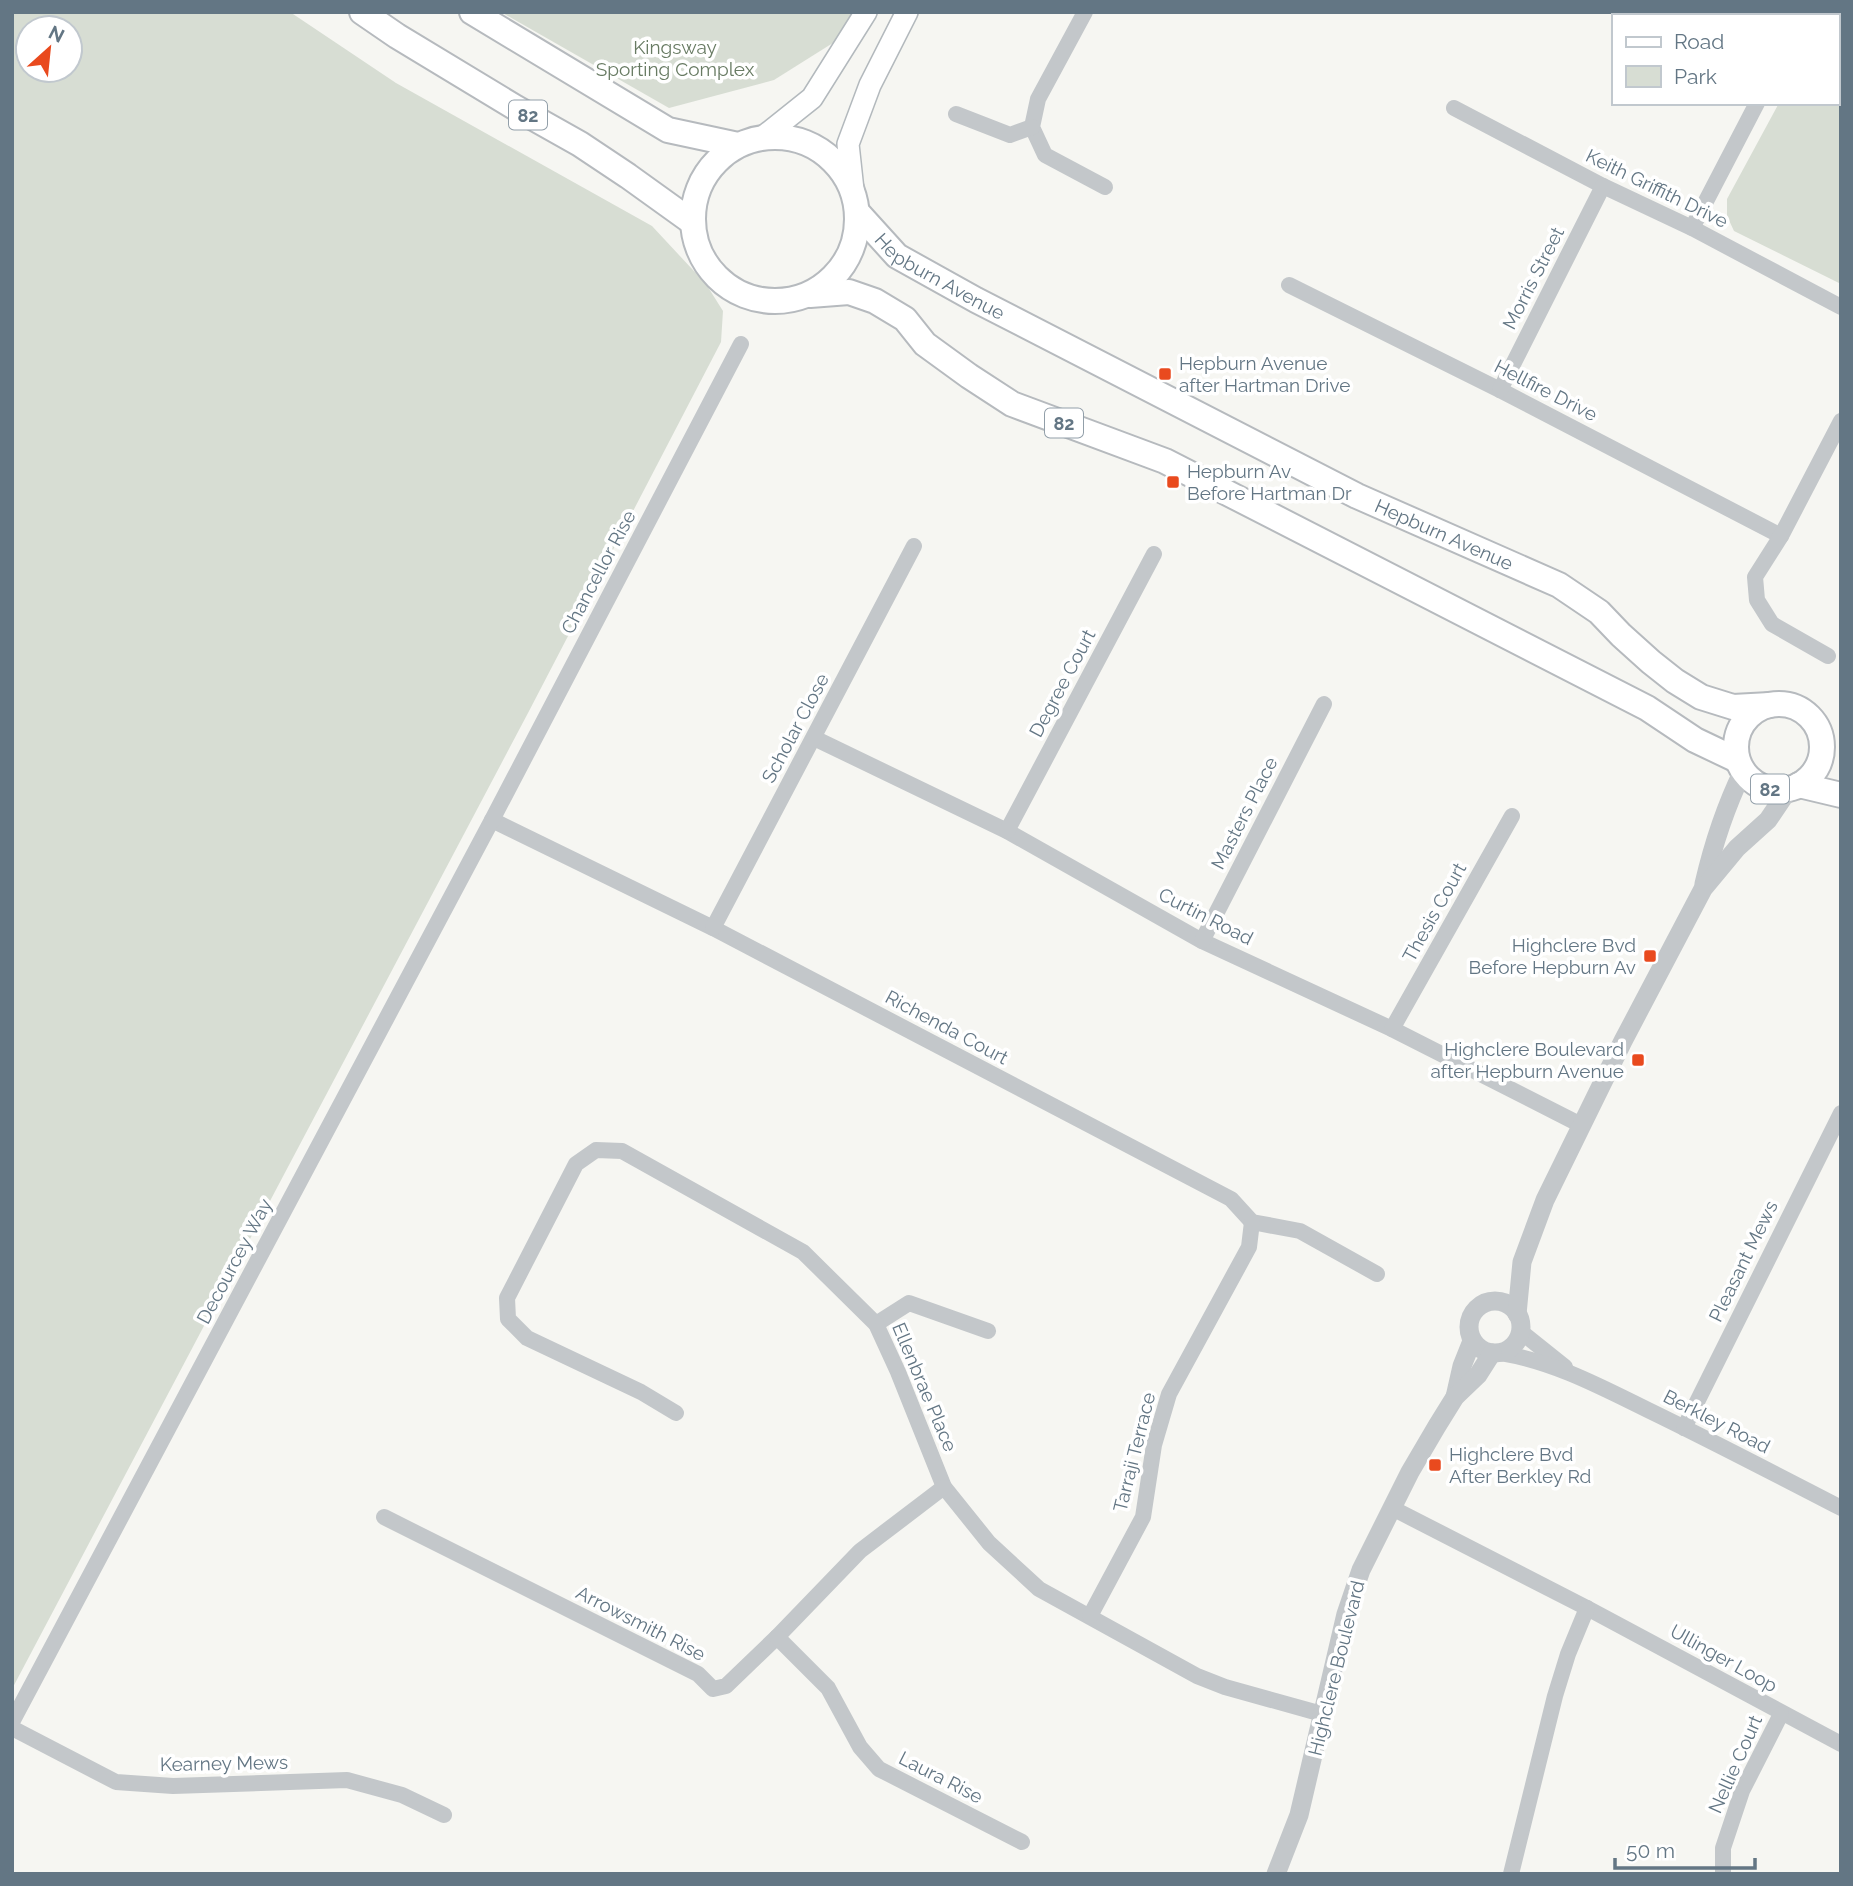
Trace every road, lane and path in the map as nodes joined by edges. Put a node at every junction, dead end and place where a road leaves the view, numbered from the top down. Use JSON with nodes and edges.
{"nodes":[{"id":1,"x":362,"y":12,"type":"edge"},
{"id":2,"x":472,"y":12,"type":"edge"},
{"id":3,"x":866,"y":12,"type":"edge"},
{"id":4,"x":907,"y":12,"type":"edge"},
{"id":5,"x":1085,"y":12,"type":"edge"},
{"id":6,"x":1755,"y":105,"type":"edge"},
{"id":7,"x":1454,"y":108,"type":"dead end"},
{"id":8,"x":956,"y":114,"type":"dead end"},
{"id":9,"x":1032,"y":127,"type":"junction"},
{"id":10,"x":763,"y":137,"type":"junction"},
{"id":11,"x":738,"y":145,"type":"junction"},
{"id":12,"x":1604,"y":186,"type":"junction"},
{"id":13,"x":1105,"y":187,"type":"dead end"},
{"id":14,"x":856,"y":202,"type":"junction"},
{"id":15,"x":692,"y":222,"type":"junction"},
{"id":16,"x":1692,"y":228,"type":"junction"},
{"id":17,"x":1289,"y":285,"type":"dead end"},
{"id":18,"x":810,"y":295,"type":"junction"},
{"id":19,"x":1841,"y":306,"type":"edge"},
{"id":20,"x":741,"y":344,"type":"dead end"},
{"id":21,"x":1500,"y":390,"type":"junction"},
{"id":22,"x":1841,"y":421,"type":"edge"},
{"id":23,"x":1781,"y":536,"type":"junction"},
{"id":24,"x":914,"y":546,"type":"dead end"},
{"id":25,"x":1154,"y":554,"type":"dead end"},
{"id":26,"x":1828,"y":656,"type":"dead end"},
{"id":27,"x":1324,"y":704,"type":"dead end"},
{"id":28,"x":1770,"y":705,"type":"junction"},
{"id":29,"x":1814,"y":722,"type":"junction"},
{"id":30,"x":814,"y":738,"type":"junction"},
{"id":31,"x":1841,"y":738,"type":"edge"},
{"id":32,"x":1740,"y":766,"type":"junction"},
{"id":33,"x":1794,"y":787,"type":"junction"},
{"id":34,"x":1841,"y":795,"type":"edge"},
{"id":35,"x":1512,"y":816,"type":"dead end"},
{"id":36,"x":492,"y":820,"type":"junction"},
{"id":37,"x":1007,"y":831,"type":"junction"},
{"id":38,"x":1703,"y":889,"type":"junction"},
{"id":39,"x":713,"y":928,"type":"junction"},
{"id":40,"x":1202,"y":941,"type":"junction"},
{"id":41,"x":1392,"y":1029,"type":"junction"},
{"id":42,"x":1841,"y":1113,"type":"edge"},
{"id":43,"x":1581,"y":1125,"type":"junction"},
{"id":44,"x":1252,"y":1222,"type":"junction"},
{"id":45,"x":1522,"y":1262,"type":"junction"},
{"id":46,"x":1377,"y":1274,"type":"dead end"},
{"id":47,"x":1492,"y":1301,"type":"junction"},
{"id":48,"x":1519,"y":1323,"type":"junction"},
{"id":49,"x":876,"y":1324,"type":"junction"},
{"id":50,"x":988,"y":1331,"type":"dead end"},
{"id":51,"x":1472,"y":1341,"type":"junction"},
{"id":52,"x":1496,"y":1353,"type":"junction"},
{"id":53,"x":1573,"y":1373,"type":"junction"},
{"id":54,"x":1455,"y":1397,"type":"junction"},
{"id":55,"x":676,"y":1413,"type":"dead end"},
{"id":56,"x":1684,"y":1427,"type":"junction"},
{"id":57,"x":944,"y":1486,"type":"junction"},
{"id":58,"x":1841,"y":1507,"type":"edge"},
{"id":59,"x":1392,"y":1508,"type":"junction"},
{"id":60,"x":384,"y":1517,"type":"dead end"},
{"id":61,"x":1587,"y":1608,"type":"junction"},
{"id":62,"x":1090,"y":1616,"type":"junction"},
{"id":63,"x":777,"y":1637,"type":"junction"},
{"id":64,"x":1322,"y":1714,"type":"junction"},
{"id":65,"x":1781,"y":1714,"type":"junction"},
{"id":66,"x":12,"y":1722,"type":"edge"},
{"id":67,"x":12,"y":1728,"type":"edge"},
{"id":68,"x":1841,"y":1744,"type":"edge"},
{"id":69,"x":444,"y":1815,"type":"dead end"},
{"id":70,"x":1022,"y":1842,"type":"dead end"},
{"id":71,"x":1276,"y":1874,"type":"edge"},
{"id":72,"x":1511,"y":1874,"type":"edge"},
{"id":73,"x":1723,"y":1874,"type":"edge"}],
"edges":[{"from":1,"to":15,"type":"main road","number":"82"},
{"from":2,"to":11,"type":"main road","number":"82"},
{"from":3,"to":10,"type":"main road"},
{"from":4,"to":14,"type":"main road"},
{"from":5,"to":9,"type":"street"},
{"from":6,"to":16,"type":"street"},
{"from":7,"to":12,"type":"street","name":"Keith Griffith Drive"},
{"from":8,"to":9,"type":"street"},
{"from":9,"to":13,"type":"street"},
{"from":10,"to":11,"type":"main road","number":"82"},
{"from":10,"to":14,"type":"main road","number":"82"},
{"from":11,"to":15,"type":"main road","number":"82"},
{"from":12,"to":16,"type":"street","name":"Keith Griffith Drive"},
{"from":12,"to":21,"type":"street","name":"Morris Street"},
{"from":14,"to":18,"type":"main road","number":"82"},
{"from":14,"to":28,"type":"main road","name":"Hepburn Avenue","number":"82"},
{"from":15,"to":18,"type":"main road","number":"82"},
{"from":16,"to":19,"type":"street","name":"Keith Griffith Drive"},
{"from":17,"to":21,"type":"street","name":"Hellfire Drive"},
{"from":18,"to":32,"type":"main road","number":"82"},
{"from":20,"to":36,"type":"street","name":"Chancellor Rise"},
{"from":21,"to":23,"type":"street","name":"Hellfire Drive"},
{"from":22,"to":23,"type":"street"},
{"from":23,"to":26,"type":"street"},
{"from":24,"to":30,"type":"street","name":"Scholar Close"},
{"from":25,"to":37,"type":"street","name":"Degree Court"},
{"from":27,"to":40,"type":"street","name":"Masters Place"},
{"from":28,"to":29,"type":"main road","name":"Hepburn Avenue","number":"82"},
{"from":28,"to":32,"type":"main road","number":"82"},
{"from":29,"to":31,"type":"main road","name":"Hepburn Avenue","number":"82"},
{"from":29,"to":33,"type":"main road","number":"82"},
{"from":30,"to":37,"type":"street","name":"Curtin Road"},
{"from":30,"to":39,"type":"street","name":"Scholar Close"},
{"from":32,"to":33,"type":"main road","number":"82"},
{"from":32,"to":38,"type":"street","name":"Highclere Boulevard"},
{"from":33,"to":34,"type":"main road","number":"82"},
{"from":33,"to":38,"type":"street","name":"Highclere Boulevard"},
{"from":35,"to":41,"type":"street","name":"Thesis Court"},
{"from":36,"to":39,"type":"street","name":"Richenda Court"},
{"from":36,"to":66,"type":"street","name":"Decourcey Way"},
{"from":37,"to":40,"type":"street","name":"Curtin Road"},
{"from":38,"to":43,"type":"street","name":"Highclere Boulevard"},
{"from":39,"to":44,"type":"street","name":"Richenda Court"},
{"from":40,"to":41,"type":"street","name":"Curtin Road"},
{"from":41,"to":43,"type":"street","name":"Curtin Road"},
{"from":42,"to":56,"type":"street","name":"Pleasant Mews"},
{"from":43,"to":45,"type":"street","name":"Highclere Boulevard"},
{"from":44,"to":46,"type":"street"},
{"from":44,"to":62,"type":"street","name":"Tarraji Terrace"},
{"from":45,"to":47,"type":"street","name":"Highclere Boulevard"},
{"from":45,"to":48,"type":"street","name":"Highclere Boulevard"},
{"from":47,"to":48,"type":"street"},
{"from":47,"to":51,"type":"street","name":"Highclere Boulevard"},
{"from":48,"to":52,"type":"street","name":"Highclere Boulevard"},
{"from":48,"to":53,"type":"street","name":"Berkley Road"},
{"from":49,"to":50,"type":"street"},
{"from":49,"to":55,"type":"street","name":"Ellenbrae Place"},
{"from":49,"to":57,"type":"street","name":"Ellenbrae Place"},
{"from":51,"to":52,"type":"street"},
{"from":51,"to":54,"type":"street","name":"Highclere Boulevard"},
{"from":52,"to":53,"type":"street","name":"Berkley Road"},
{"from":52,"to":54,"type":"street","name":"Highclere Boulevard"},
{"from":53,"to":56,"type":"street","name":"Berkley Road"},
{"from":54,"to":59,"type":"street","name":"Highclere Boulevard"},
{"from":56,"to":58,"type":"street","name":"Berkley Road"},
{"from":57,"to":62,"type":"street","name":"Ellenbrae Place"},
{"from":57,"to":63,"type":"street","name":"Arrowsmith Rise"},
{"from":59,"to":61,"type":"street","name":"Ullinger Loop"},
{"from":59,"to":64,"type":"street","name":"Highclere Boulevard"},
{"from":60,"to":63,"type":"street","name":"Arrowsmith Rise"},
{"from":61,"to":65,"type":"street","name":"Ullinger Loop"},
{"from":61,"to":72,"type":"street"},
{"from":62,"to":64,"type":"street","name":"Ellenbrae Place"},
{"from":63,"to":70,"type":"street","name":"Laura Rise"},
{"from":64,"to":71,"type":"street","name":"Highclere Boulevard"},
{"from":65,"to":68,"type":"street","name":"Ullinger Loop"},
{"from":65,"to":73,"type":"street","name":"Nellie Court"},
{"from":67,"to":69,"type":"street","name":"Kearney Mews"}]}
